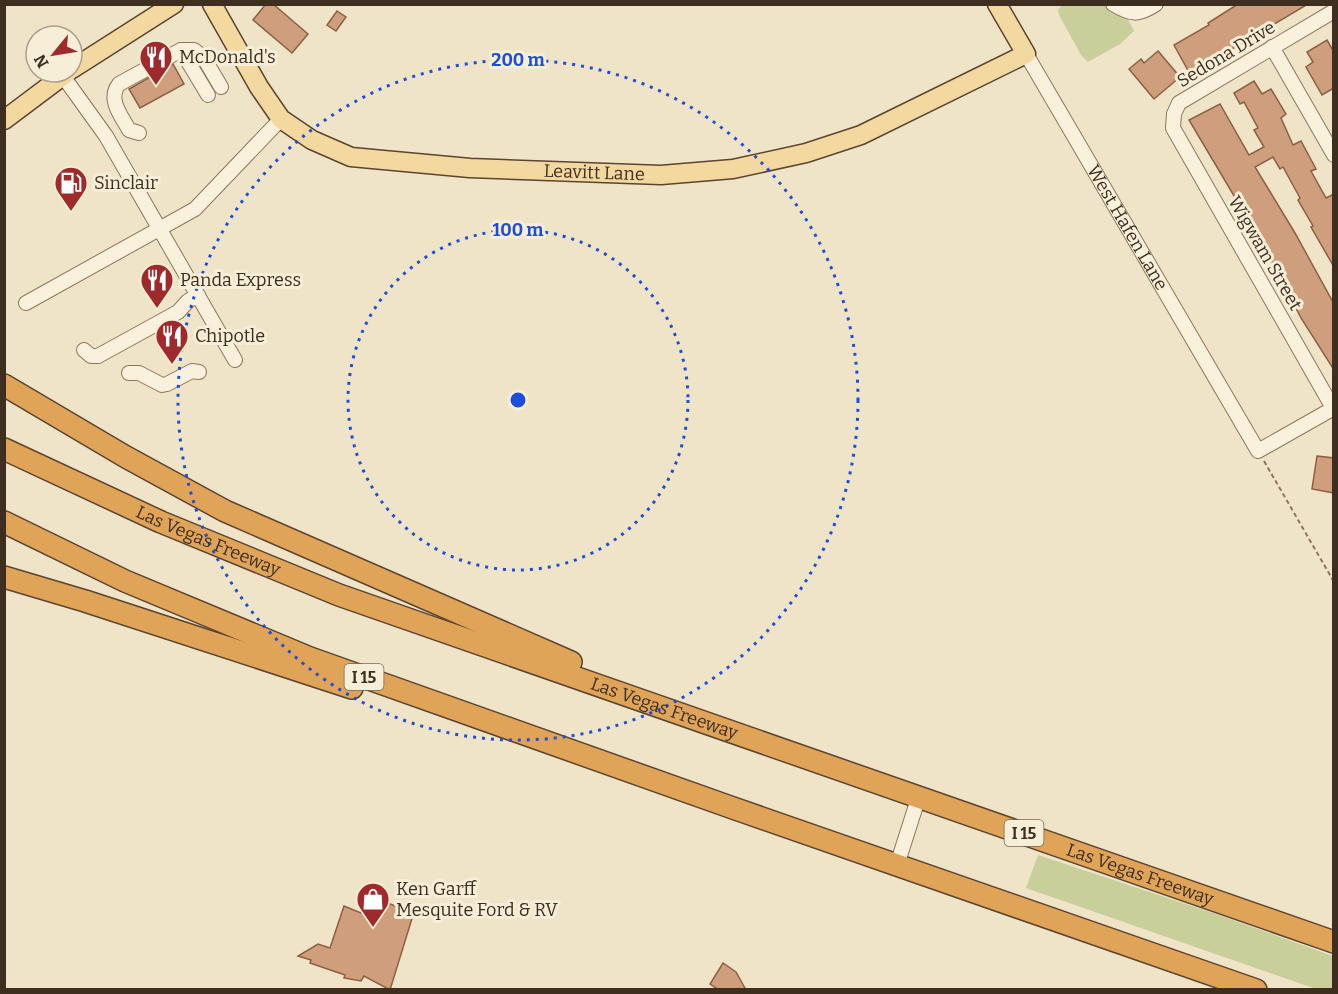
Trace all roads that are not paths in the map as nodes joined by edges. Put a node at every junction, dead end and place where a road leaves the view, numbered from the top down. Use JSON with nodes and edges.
{"nodes":[{"id":1,"x":174,"y":4,"type":"edge"},
{"id":2,"x":213,"y":4,"type":"edge"},
{"id":3,"x":997,"y":4,"type":"edge"},
{"id":4,"x":1113,"y":4,"type":"edge"},
{"id":5,"x":1156,"y":4,"type":"edge"},
{"id":6,"x":1334,"y":11,"type":"edge"},
{"id":7,"x":1272,"y":47,"type":"junction"},
{"id":8,"x":181,"y":50,"type":"junction"},
{"id":9,"x":1026,"y":54,"type":"junction"},
{"id":10,"x":84,"y":61,"type":"edge"},
{"id":11,"x":52,"y":84,"type":"edge"},
{"id":12,"x":74,"y":84,"type":"edge"},
{"id":13,"x":221,"y":87,"type":"dead end"},
{"id":14,"x":207,"y":95,"type":"dead end"},
{"id":15,"x":1174,"y":114,"type":"joint"},
{"id":16,"x":281,"y":119,"type":"junction"},
{"id":17,"x":7,"y":121,"type":"edge"},
{"id":18,"x":139,"y":133,"type":"dead end"},
{"id":19,"x":1334,"y":155,"type":"edge"},
{"id":20,"x":160,"y":229,"type":"junction"},
{"id":21,"x":92,"y":250,"type":"dead end"},
{"id":22,"x":105,"y":259,"type":"junction"},
{"id":23,"x":198,"y":295,"type":"junction"},
{"id":24,"x":26,"y":303,"type":"dead end"},
{"id":25,"x":84,"y":351,"type":"dead end"},
{"id":26,"x":235,"y":360,"type":"dead end"},
{"id":27,"x":200,"y":372,"type":"dead end"},
{"id":28,"x":129,"y":373,"type":"dead end"},
{"id":29,"x":4,"y":385,"type":"edge"},
{"id":30,"x":1333,"y":408,"type":"edge"},
{"id":31,"x":4,"y":449,"type":"edge"},
{"id":32,"x":4,"y":522,"type":"edge"},
{"id":33,"x":4,"y":577,"type":"edge"},
{"id":34,"x":714,"y":725,"type":"junction"},
{"id":35,"x":919,"y":796,"type":"junction"},
{"id":36,"x":733,"y":808,"type":"junction"},
{"id":37,"x":897,"y":865,"type":"junction"},
{"id":38,"x":1334,"y":942,"type":"edge"},
{"id":39,"x":1256,"y":990,"type":"edge"}],
"edges":[{"from":1,"to":10,"type":"main road"},
{"from":2,"to":16,"type":"main road","name":"Leavitt Lane"},
{"from":3,"to":9,"type":"main road","name":"West Hafen Lane"},
{"from":4,"to":5,"type":"street"},
{"from":6,"to":7,"type":"street","name":"Sedona Drive"},
{"from":7,"to":15,"type":"street","name":"Sedona Drive"},
{"from":7,"to":19,"type":"street"},
{"from":8,"to":13,"type":"street"},
{"from":8,"to":14,"type":"street"},
{"from":8,"to":18,"type":"street"},
{"from":9,"to":16,"type":"main road","name":"Leavitt Lane"},
{"from":9,"to":30,"type":"street","name":"West Hafen Lane"},
{"from":11,"to":17,"type":"main road"},
{"from":12,"to":20,"type":"street"},
{"from":15,"to":30,"type":"street","name":"Wigwam Street"},
{"from":16,"to":20,"type":"street"},
{"from":20,"to":22,"type":"street"},
{"from":20,"to":23,"type":"street"},
{"from":21,"to":22,"type":"street"},
{"from":22,"to":24,"type":"street"},
{"from":23,"to":25,"type":"street"},
{"from":23,"to":26,"type":"street"},
{"from":27,"to":28,"type":"street"},
{"from":29,"to":34,"type":"highway"},
{"from":31,"to":34,"type":"highway","name":"Las Vegas Freeway","number":"I 15"},
{"from":32,"to":36,"type":"highway","number":"I 15"},
{"from":33,"to":36,"type":"highway"},
{"from":34,"to":35,"type":"highway","name":"Las Vegas Freeway","number":"I 15"},
{"from":35,"to":37,"type":"street"},
{"from":35,"to":38,"type":"highway","name":"Las Vegas Freeway","number":"I 15"},
{"from":36,"to":37,"type":"highway","number":"I 15"},
{"from":37,"to":39,"type":"highway","number":"I 15"}]}
